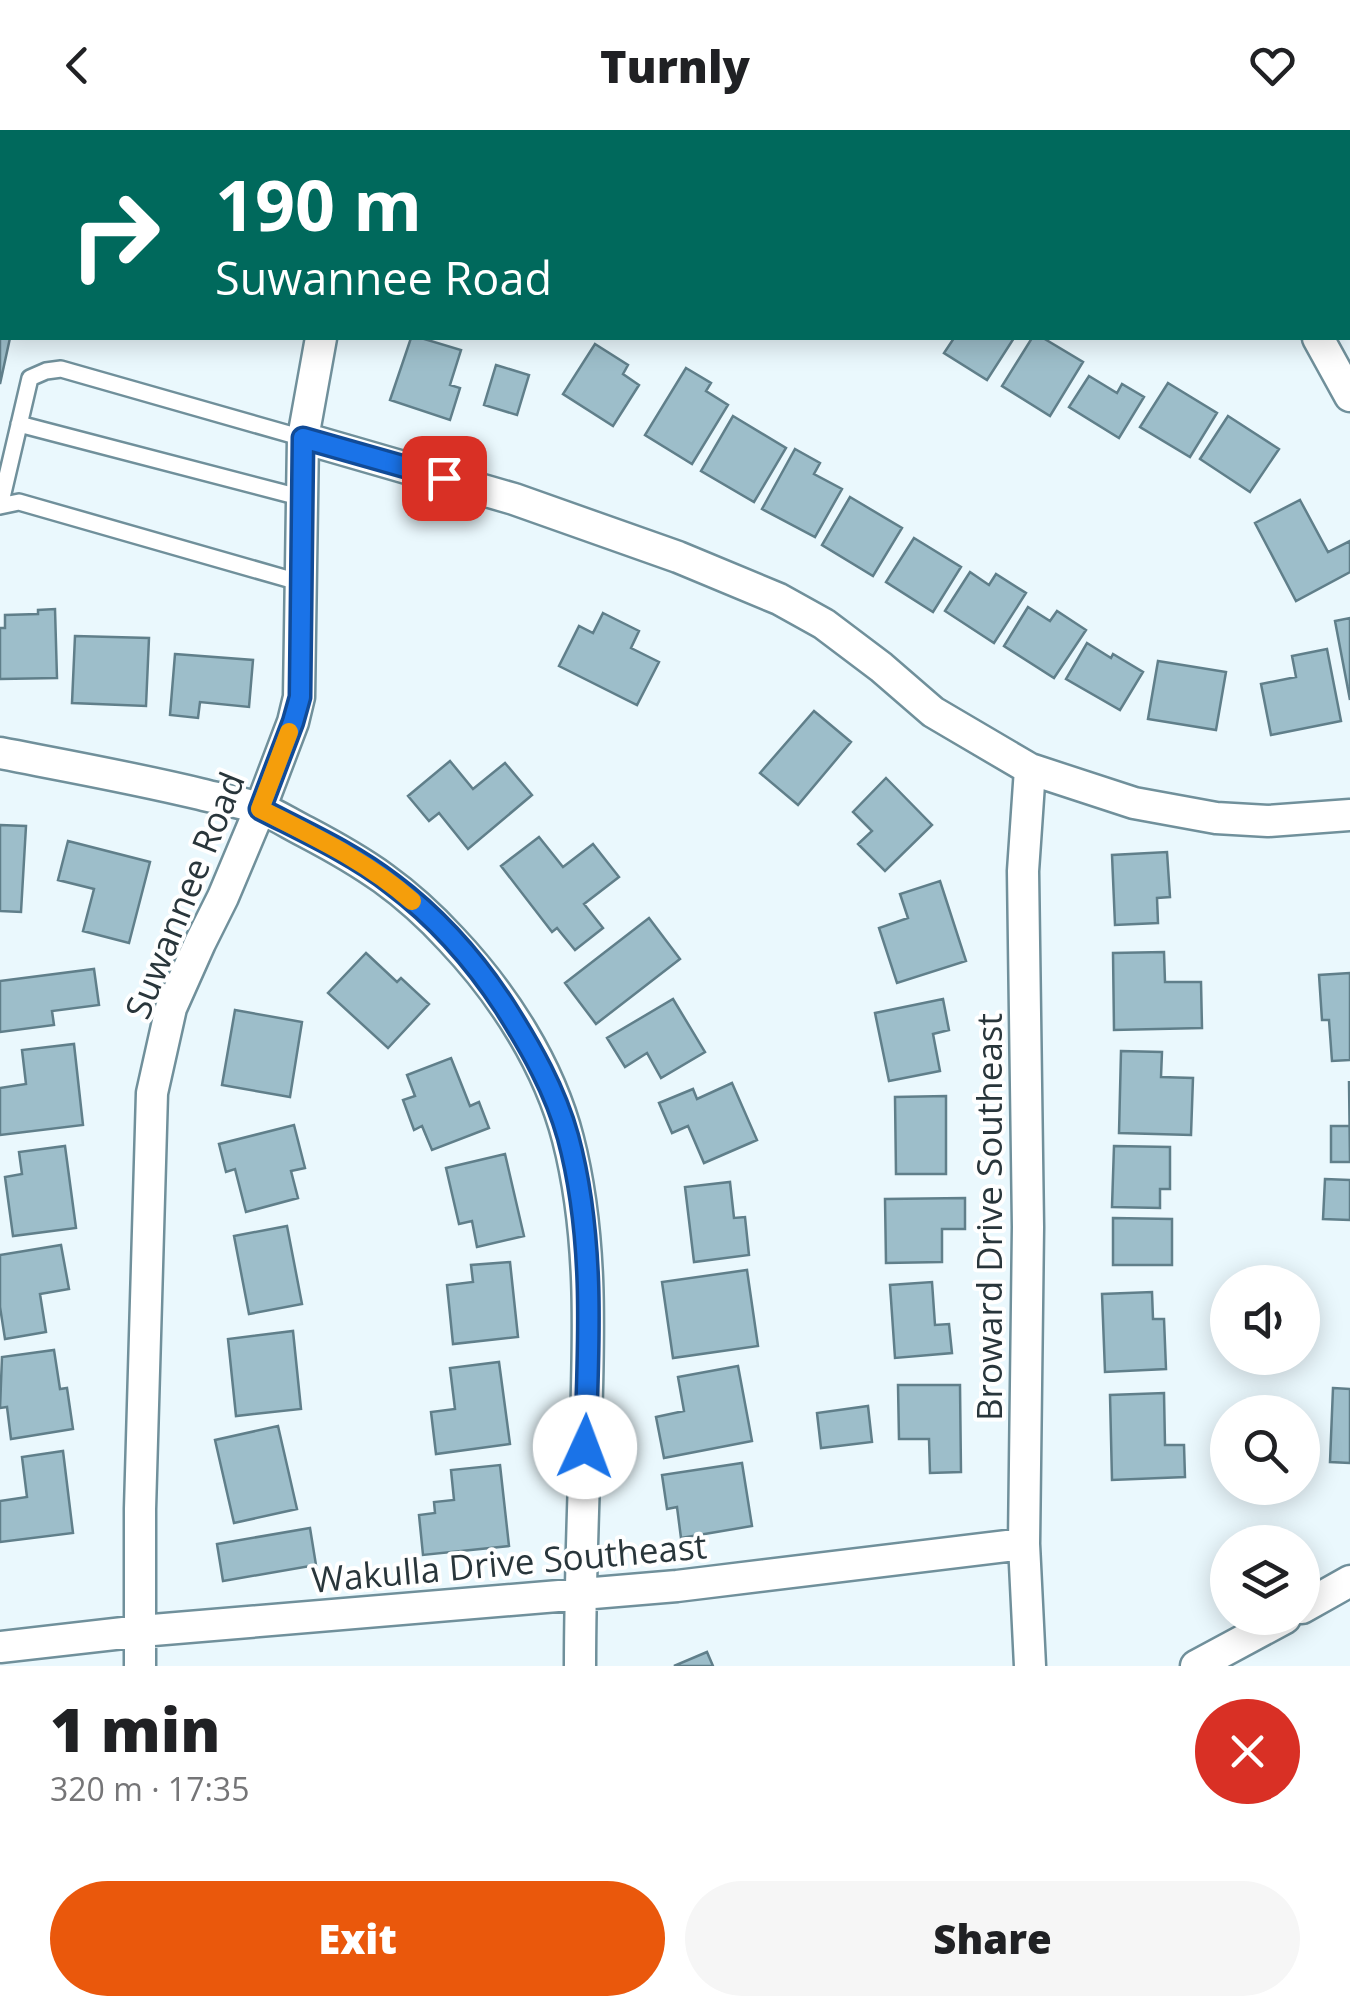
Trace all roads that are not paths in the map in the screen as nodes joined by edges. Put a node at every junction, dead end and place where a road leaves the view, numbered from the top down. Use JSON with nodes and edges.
{"nodes":[{"id":1,"x":320,"y":340,"type":"edge"},
{"id":2,"x":1319,"y":340,"type":"edge"},
{"id":3,"x":1350,"y":396,"type":"edge"},
{"id":4,"x":19,"y":424,"type":"junction"},
{"id":5,"x":303,"y":438,"type":"junction"},
{"id":6,"x":303,"y":498,"type":"junction"},
{"id":7,"x":302,"y":583,"type":"junction"},
{"id":8,"x":0,"y":753,"type":"edge"},
{"id":9,"x":1030,"y":769,"type":"junction"},
{"id":10,"x":260,"y":809,"type":"junction"},
{"id":11,"x":1350,"y":816,"type":"edge"},
{"id":12,"x":1024,"y":1544,"type":"junction"},
{"id":13,"x":1350,"y":1582,"type":"edge"},
{"id":14,"x":580,"y":1594,"type":"junction"},
{"id":15,"x":1320,"y":1598,"type":"edge"},
{"id":16,"x":140,"y":1631,"type":"junction"},
{"id":17,"x":1253,"y":1635,"type":"edge"},
{"id":18,"x":0,"y":1647,"type":"edge"},
{"id":19,"x":140,"y":1666,"type":"edge"},
{"id":20,"x":580,"y":1666,"type":"edge"},
{"id":21,"x":1030,"y":1666,"type":"edge"},
{"id":22,"x":1196,"y":1666,"type":"edge"}],
"edges":[{"from":1,"to":5,"type":"street","name":"Suwannee Road"},
{"from":2,"to":3,"type":"street"},
{"from":4,"to":5,"type":"lane"},
{"from":4,"to":6,"type":"lane"},
{"from":4,"to":7,"type":"lane"},
{"from":5,"to":6,"type":"street","name":"Suwannee Road"},
{"from":5,"to":9,"type":"street"},
{"from":6,"to":7,"type":"street","name":"Suwannee Road"},
{"from":7,"to":10,"type":"street","name":"Suwannee Road"},
{"from":8,"to":10,"type":"street"},
{"from":9,"to":11,"type":"street"},
{"from":9,"to":12,"type":"street","name":"Broward Drive Southeast"},
{"from":10,"to":14,"type":"street"},
{"from":10,"to":16,"type":"street","name":"Suwannee Road"},
{"from":12,"to":14,"type":"street","name":"Wakulla Drive Southeast"},
{"from":12,"to":21,"type":"street","name":"Broward Drive Southeast"},
{"from":13,"to":15,"type":"street"},
{"from":14,"to":16,"type":"street","name":"Wakulla Drive Southeast"},
{"from":14,"to":20,"type":"street"},
{"from":16,"to":18,"type":"street","name":"Wakulla Drive Southeast"},
{"from":16,"to":19,"type":"street","name":"Suwannee Road"},
{"from":17,"to":22,"type":"street"}]}
